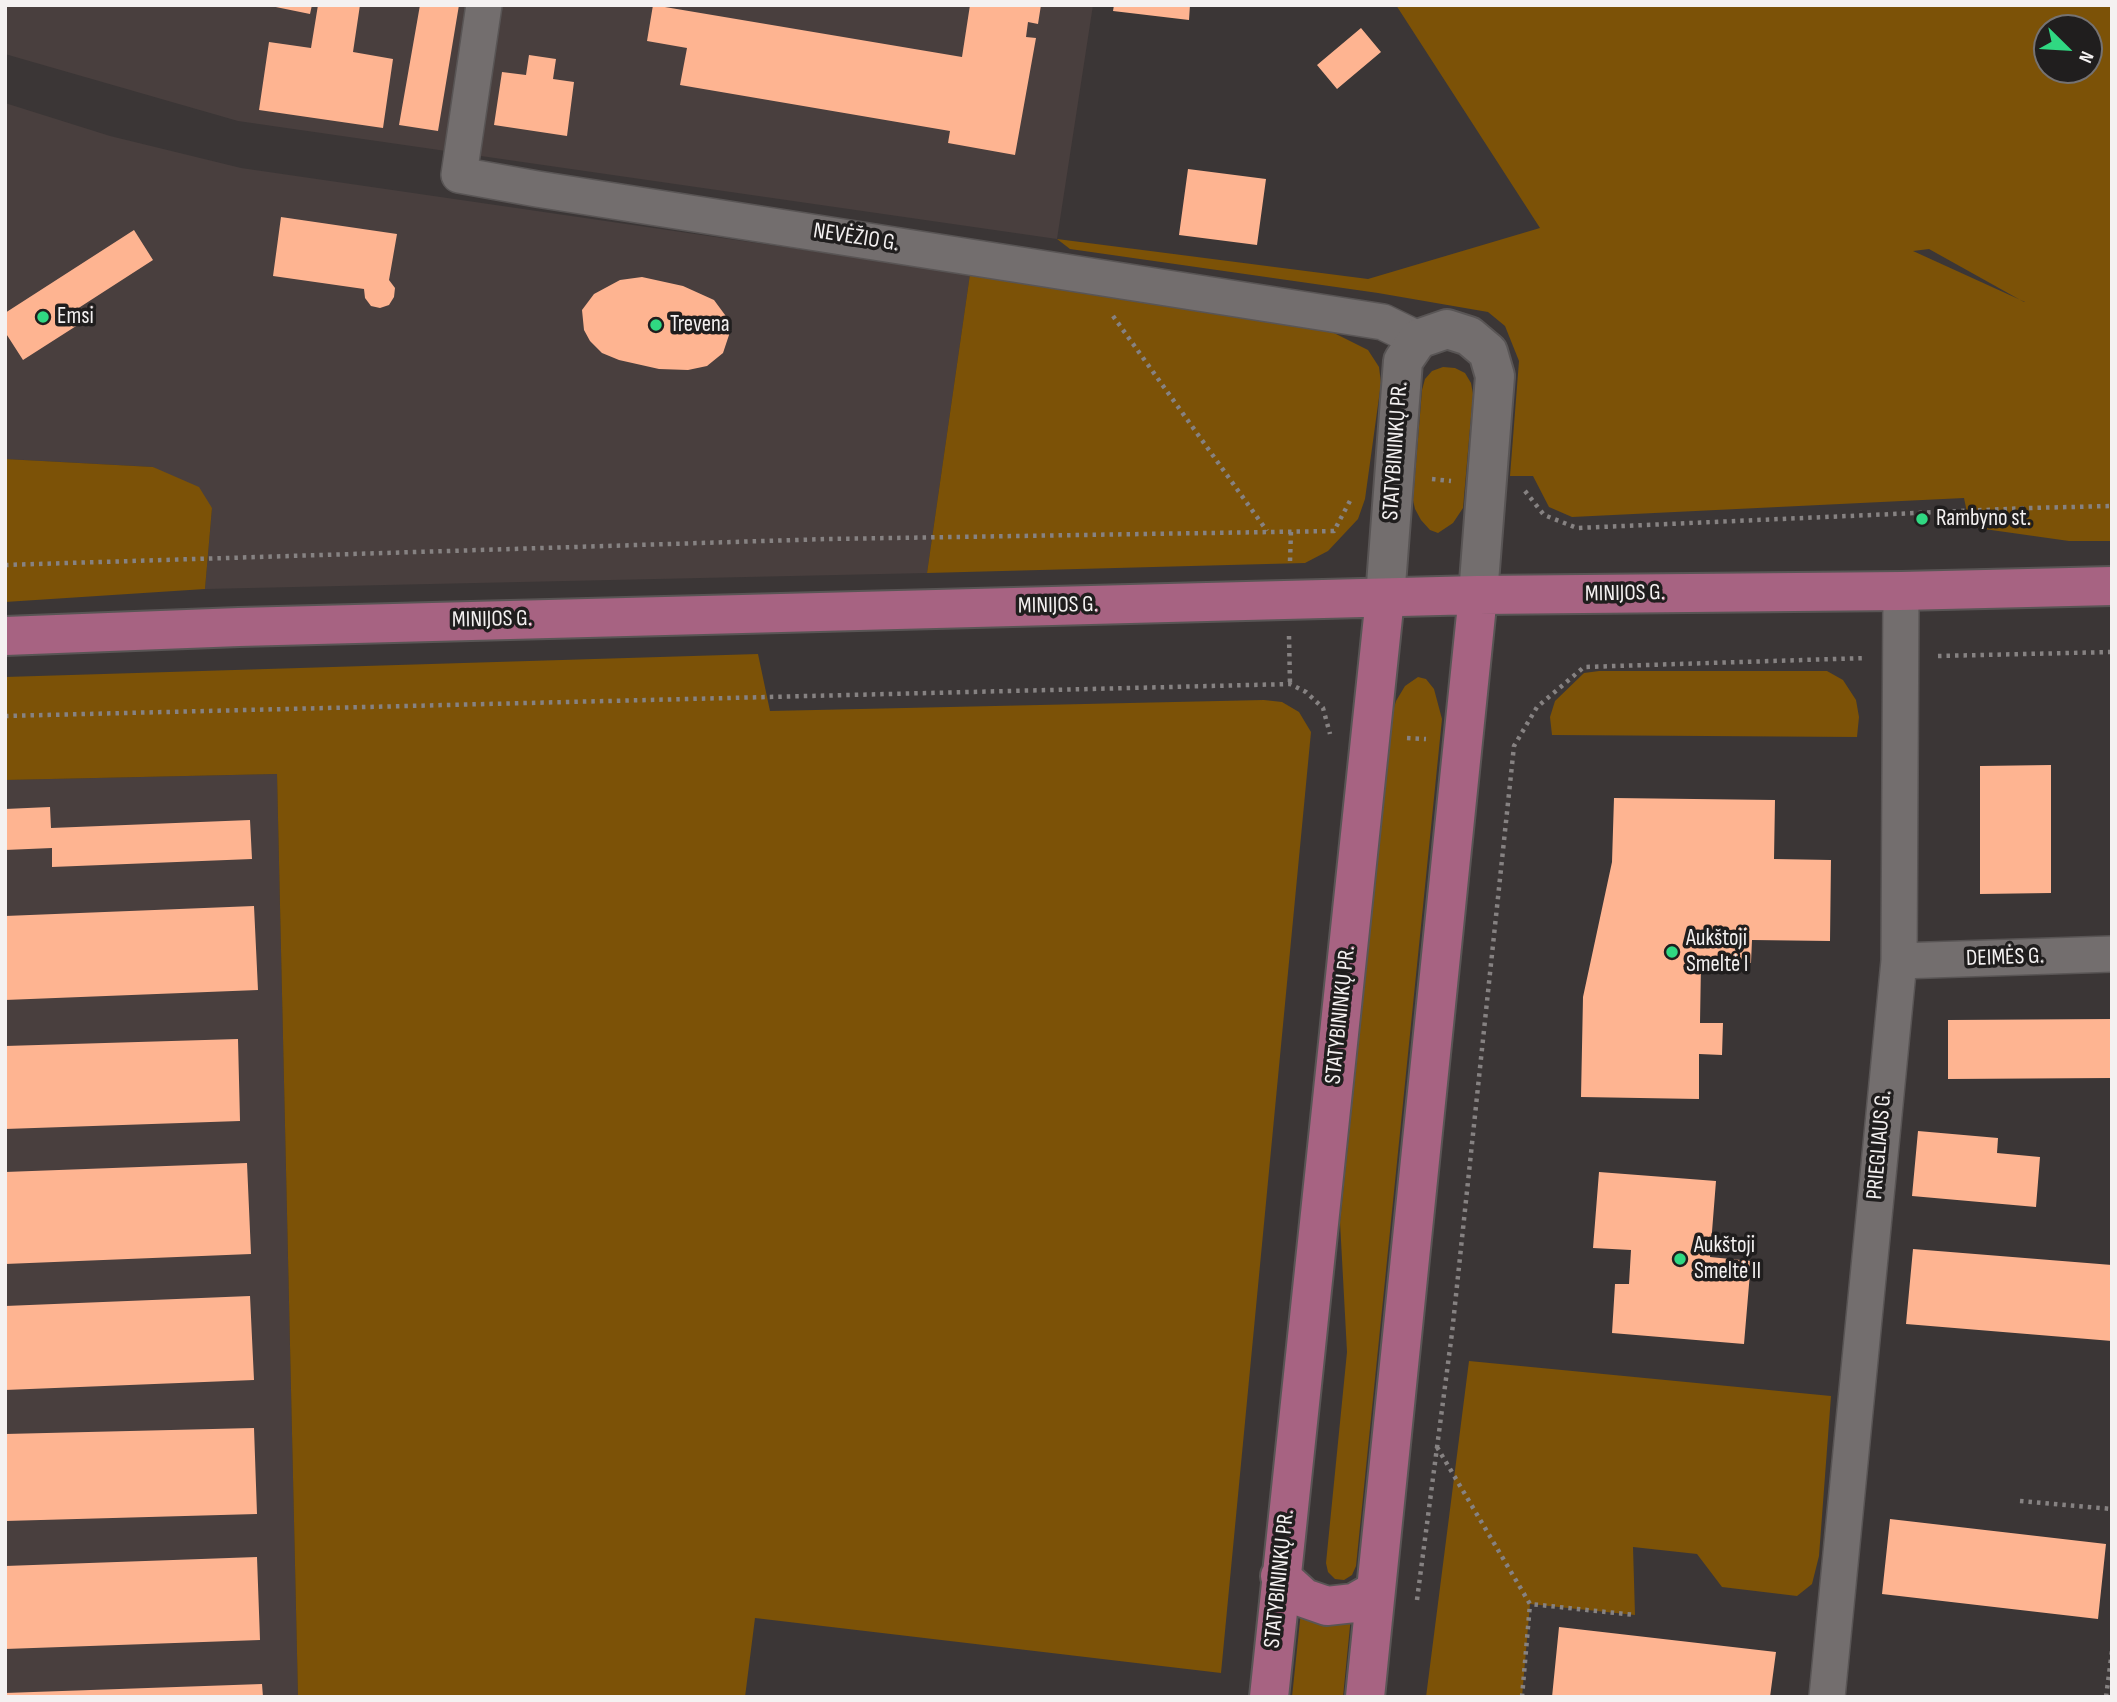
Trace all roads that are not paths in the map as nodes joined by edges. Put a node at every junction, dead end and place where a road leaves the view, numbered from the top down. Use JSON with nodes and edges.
{"nodes":[{"id":1,"x":484,"y":5,"type":"edge"},
{"id":2,"x":1418,"y":339,"type":"junction"},
{"id":3,"x":2112,"y":586,"type":"edge"},
{"id":4,"x":1901,"y":591,"type":"junction"},
{"id":5,"x":1478,"y":595,"type":"junction"},
{"id":6,"x":1385,"y":598,"type":"junction"},
{"id":7,"x":5,"y":636,"type":"edge"},
{"id":8,"x":2112,"y":954,"type":"edge"},
{"id":9,"x":1899,"y":961,"type":"junction"},
{"id":10,"x":1280,"y":1576,"type":"junction"},
{"id":11,"x":1375,"y":1591,"type":"junction"},
{"id":12,"x":1269,"y":1697,"type":"edge"},
{"id":13,"x":1365,"y":1697,"type":"edge"},
{"id":14,"x":1827,"y":1697,"type":"edge"}],
"edges":[{"from":1,"to":2,"type":"street","name":"NEVĖŽIO G."},
{"from":2,"to":5,"type":"main road"},
{"from":2,"to":6,"type":"main road","name":"STATYBININKŲ PR."},
{"from":3,"to":4,"type":"main road","name":"MINIJOS G."},
{"from":4,"to":5,"type":"main road","name":"MINIJOS G."},
{"from":4,"to":9,"type":"street","name":"PRIEGLIAUS G."},
{"from":5,"to":6,"type":"main road","name":"MINIJOS G."},
{"from":5,"to":11,"type":"main road"},
{"from":6,"to":7,"type":"main road","name":"MINIJOS G."},
{"from":6,"to":10,"type":"main road","name":"STATYBININKŲ PR."},
{"from":8,"to":9,"type":"street","name":"DEIMĖS G."},
{"from":9,"to":14,"type":"street","name":"PRIEGLIAUS G."},
{"from":10,"to":11,"type":"main road"},
{"from":10,"to":12,"type":"main road","name":"STATYBININKŲ PR."},
{"from":11,"to":13,"type":"main road"}]}
